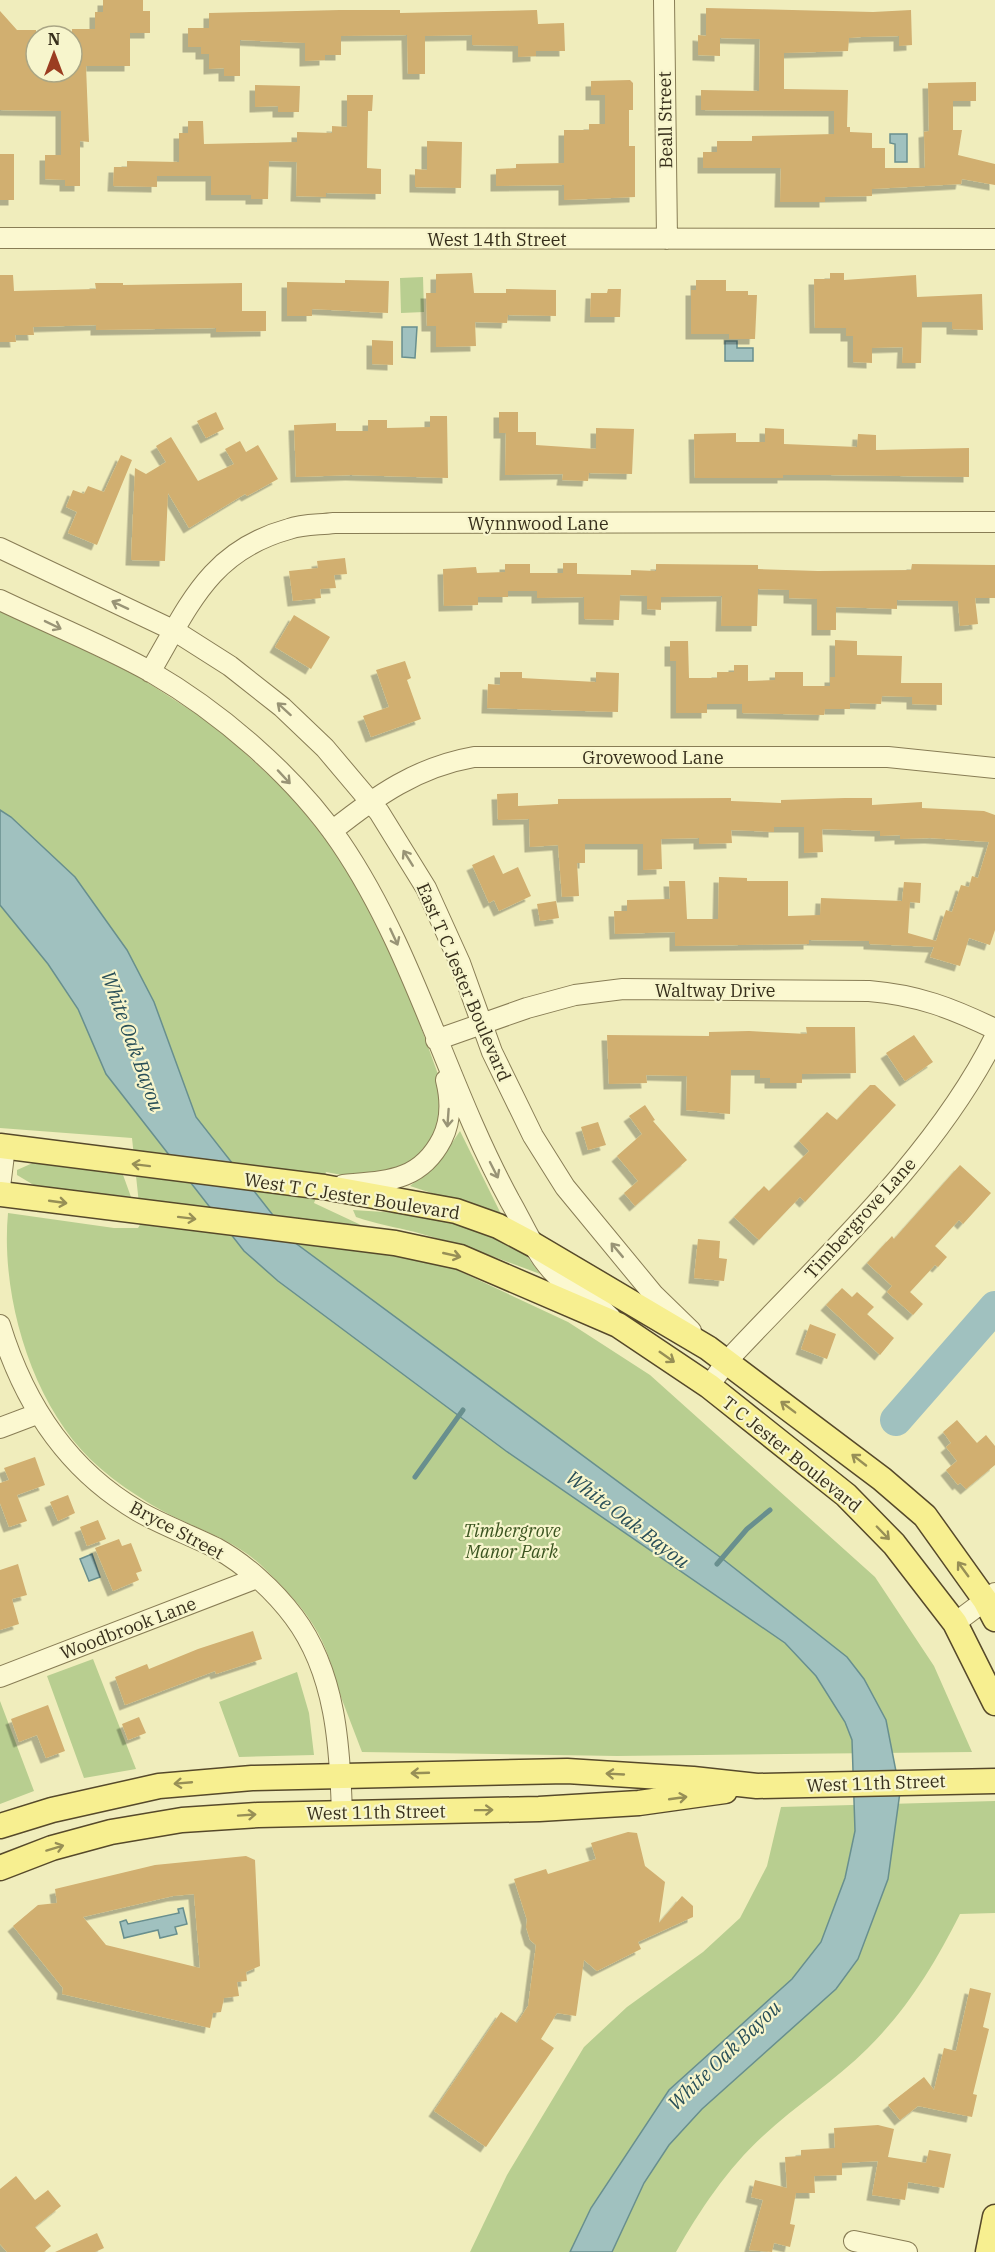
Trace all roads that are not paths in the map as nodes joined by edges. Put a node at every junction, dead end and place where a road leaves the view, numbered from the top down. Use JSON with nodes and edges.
{"nodes":[{"id":1,"x":664,"y":0,"type":"edge"},
{"id":2,"x":0,"y":238,"type":"edge"},
{"id":3,"x":667,"y":239,"type":"junction"},
{"id":4,"x":995,"y":239,"type":"edge"},
{"id":5,"x":995,"y":522,"type":"edge"},
{"id":6,"x":0,"y":548,"type":"edge"},
{"id":7,"x":0,"y":600,"type":"edge"},
{"id":8,"x":174,"y":631,"type":"junction"},
{"id":9,"x":150,"y":672,"type":"junction"},
{"id":10,"x":995,"y":768,"type":"edge"},
{"id":11,"x":369,"y":801,"type":"junction"},
{"id":12,"x":332,"y":831,"type":"junction"},
{"id":13,"x":482,"y":1025,"type":"junction"},
{"id":14,"x":995,"y":1029,"type":"edge"},
{"id":15,"x":995,"y":1037,"type":"edge"},
{"id":16,"x":436,"y":1040,"type":"junction"},
{"id":17,"x":3,"y":1146,"type":"edge"},
{"id":18,"x":0,"y":1187,"type":"edge"},
{"id":19,"x":324,"y":1188,"type":"junction"},
{"id":20,"x":0,"y":1194,"type":"edge"},
{"id":21,"x":534,"y":1245,"type":"junction"},
{"id":22,"x":0,"y":1325,"type":"edge"},
{"id":23,"x":618,"y":1325,"type":"junction"},
{"id":24,"x":708,"y":1347,"type":"junction"},
{"id":25,"x":727,"y":1361,"type":"junction"},
{"id":26,"x":709,"y":1386,"type":"junction"},
{"id":27,"x":37,"y":1414,"type":"junction"},
{"id":28,"x":0,"y":1428,"type":"edge"},
{"id":29,"x":257,"y":1578,"type":"junction"},
{"id":30,"x":992,"y":1604,"type":"edge"},
{"id":31,"x":955,"y":1623,"type":"junction"},
{"id":32,"x":0,"y":1677,"type":"edge"},
{"id":33,"x":995,"y":1703,"type":"edge"},
{"id":34,"x":341,"y":1776,"type":"junction"},
{"id":35,"x":995,"y":1781,"type":"edge"},
{"id":36,"x":757,"y":1786,"type":"junction"},
{"id":37,"x":342,"y":1814,"type":"junction"},
{"id":38,"x":1,"y":1825,"type":"edge"},
{"id":39,"x":9,"y":1864,"type":"edge"},
{"id":40,"x":995,"y":2217,"type":"edge"},
{"id":41,"x":854,"y":2241,"type":"dead end"},
{"id":42,"x":907,"y":2252,"type":"edge"},
{"id":43,"x":988,"y":2252,"type":"edge"}],
"edges":[{"from":1,"to":3,"type":"street","name":"Beall Street"},
{"from":2,"to":3,"type":"street","name":"West 14th Street"},
{"from":3,"to":4,"type":"street","name":"West 14th Street"},
{"from":5,"to":8,"type":"street","name":"Wynnwood Lane"},
{"from":8,"to":6,"type":"street","name":"East T C Jester Boulevard","one_way":true},
{"from":7,"to":9,"type":"street","one_way":true},
{"from":8,"to":9,"type":"street","name":"Wynnwood Lane"},
{"from":11,"to":8,"type":"street","name":"East T C Jester Boulevard","one_way":true},
{"from":9,"to":12,"type":"street","one_way":true},
{"from":10,"to":11,"type":"street","name":"Grovewood Lane"},
{"from":11,"to":12,"type":"street","name":"Grovewood Lane"},
{"from":13,"to":11,"type":"street","name":"East T C Jester Boulevard","one_way":true},
{"from":12,"to":16,"type":"street","one_way":true},
{"from":13,"to":14,"type":"street","name":"Waltway Drive"},
{"from":13,"to":16,"type":"street","name":"Waltway Drive"},
{"from":24,"to":13,"type":"street","name":"East T C Jester Boulevard","one_way":true},
{"from":15,"to":25,"type":"street","name":"Timbergrove Lane"},
{"from":16,"to":19,"type":"street","one_way":true},
{"from":16,"to":21,"type":"street","one_way":true},
{"from":17,"to":18,"type":"street"},
{"from":19,"to":17,"type":"main road","name":"West T C Jester Boulevard","one_way":true},
{"from":19,"to":21,"type":"main road","name":"West T C Jester Boulevard"},
{"from":20,"to":23,"type":"main road","one_way":true},
{"from":21,"to":23,"type":"street"},
{"from":21,"to":24,"type":"main road","name":"West T C Jester Boulevard"},
{"from":22,"to":27,"type":"street","name":"Bryce Street"},
{"from":23,"to":26,"type":"main road","name":"T C Jester Boulevard","one_way":true},
{"from":24,"to":25,"type":"main road","name":"T C Jester Boulevard"},
{"from":25,"to":26,"type":"street","name":"Timbergrove Lane"},
{"from":30,"to":25,"type":"main road","name":"T C Jester Boulevard","one_way":true},
{"from":26,"to":31,"type":"main road","name":"T C Jester Boulevard","one_way":true},
{"from":27,"to":28,"type":"street"},
{"from":27,"to":29,"type":"street","name":"Bryce Street"},
{"from":29,"to":32,"type":"street","name":"Woodbrook Lane"},
{"from":29,"to":34,"type":"street","name":"Bryce Street"},
{"from":30,"to":31,"type":"street"},
{"from":31,"to":33,"type":"main road","name":"T C Jester Boulevard"},
{"from":36,"to":34,"type":"main road","name":"West 11th Street","one_way":true},
{"from":34,"to":37,"type":"street","name":"Bryce Street"},
{"from":34,"to":38,"type":"main road","name":"West 11th Street","one_way":true},
{"from":35,"to":36,"type":"main road","name":"West 11th Street"},
{"from":37,"to":36,"type":"main road","name":"West 11th Street","one_way":true},
{"from":39,"to":37,"type":"main road","name":"West 11th Street","one_way":true},
{"from":38,"to":39,"type":"main road"},
{"from":40,"to":43,"type":"main road"},
{"from":41,"to":42,"type":"street"}]}
